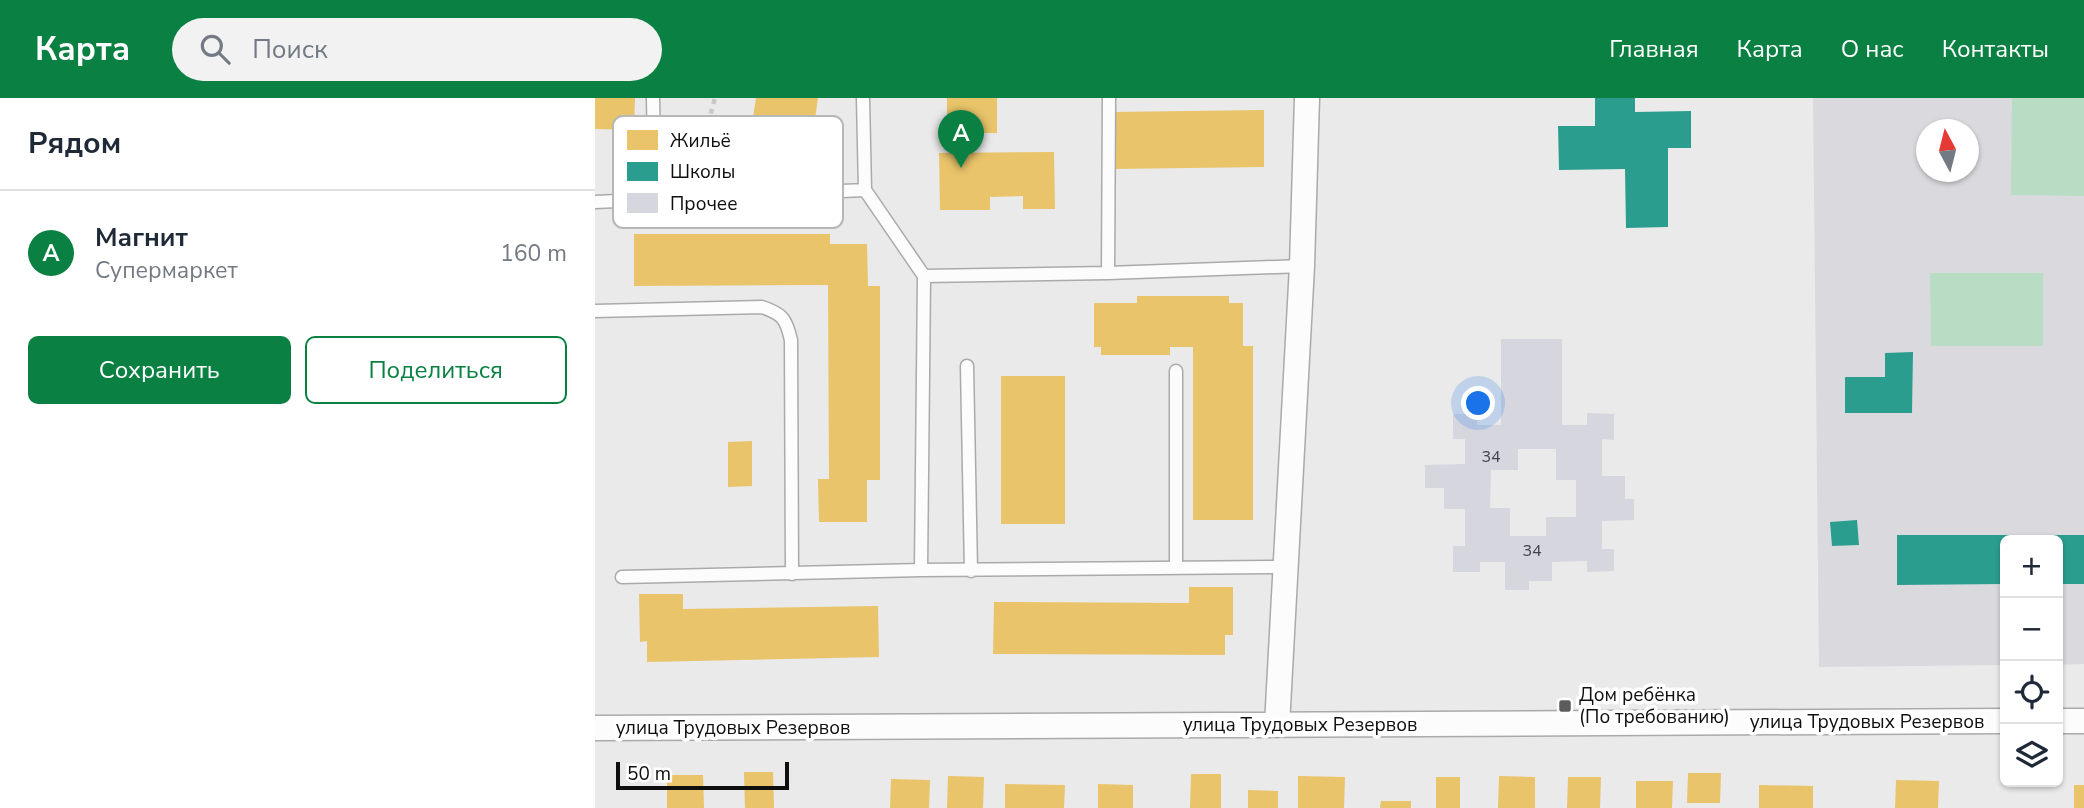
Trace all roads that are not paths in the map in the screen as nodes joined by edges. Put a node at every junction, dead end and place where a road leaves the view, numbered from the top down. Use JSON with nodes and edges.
{"nodes":[{"id":1,"x":653,"y":98,"type":"edge"},
{"id":2,"x":863,"y":98,"type":"edge"},
{"id":3,"x":1109,"y":98,"type":"edge"},
{"id":4,"x":1307,"y":98,"type":"edge"},
{"id":5,"x":653,"y":116,"type":"edge"},
{"id":6,"x":865,"y":190,"type":"junction"},
{"id":7,"x":843,"y":191,"type":"edge"},
{"id":8,"x":613,"y":201,"type":"edge"},
{"id":9,"x":595,"y":202,"type":"edge"},
{"id":10,"x":1302,"y":266,"type":"junction"},
{"id":11,"x":1108,"y":273,"type":"junction"},
{"id":12,"x":925,"y":275,"type":"junction"},
{"id":13,"x":595,"y":311,"type":"edge"},
{"id":14,"x":967,"y":366,"type":"dead end"},
{"id":15,"x":1176,"y":371,"type":"dead end"},
{"id":16,"x":1176,"y":567,"type":"junction"},
{"id":17,"x":1285,"y":568,"type":"junction"},
{"id":18,"x":921,"y":570,"type":"junction"},
{"id":19,"x":971,"y":571,"type":"junction"},
{"id":20,"x":792,"y":574,"type":"junction"},
{"id":21,"x":622,"y":577,"type":"dead end"},
{"id":22,"x":2000,"y":721,"type":"edge"},
{"id":23,"x":2063,"y":721,"type":"edge"},
{"id":24,"x":2084,"y":721,"type":"edge"},
{"id":25,"x":1277,"y":725,"type":"junction"},
{"id":26,"x":595,"y":728,"type":"edge"}],
"edges":[{"from":1,"to":5,"type":"lane"},
{"from":2,"to":6,"type":"lane"},
{"from":3,"to":11,"type":"lane"},
{"from":4,"to":10,"type":"street"},
{"from":6,"to":7,"type":"lane"},
{"from":6,"to":12,"type":"lane"},
{"from":8,"to":9,"type":"lane"},
{"from":10,"to":11,"type":"lane"},
{"from":10,"to":17,"type":"street"},
{"from":11,"to":12,"type":"lane"},
{"from":12,"to":18,"type":"lane"},
{"from":13,"to":20,"type":"lane"},
{"from":14,"to":19,"type":"lane"},
{"from":15,"to":16,"type":"lane"},
{"from":16,"to":17,"type":"lane"},
{"from":16,"to":19,"type":"lane"},
{"from":17,"to":25,"type":"street"},
{"from":18,"to":19,"type":"lane"},
{"from":18,"to":20,"type":"lane"},
{"from":20,"to":21,"type":"lane"},
{"from":22,"to":25,"type":"street","name":"улица Трудовых Резервов"},
{"from":23,"to":24,"type":"street"},
{"from":25,"to":26,"type":"street","name":"улица Трудовых Резервов"}]}
